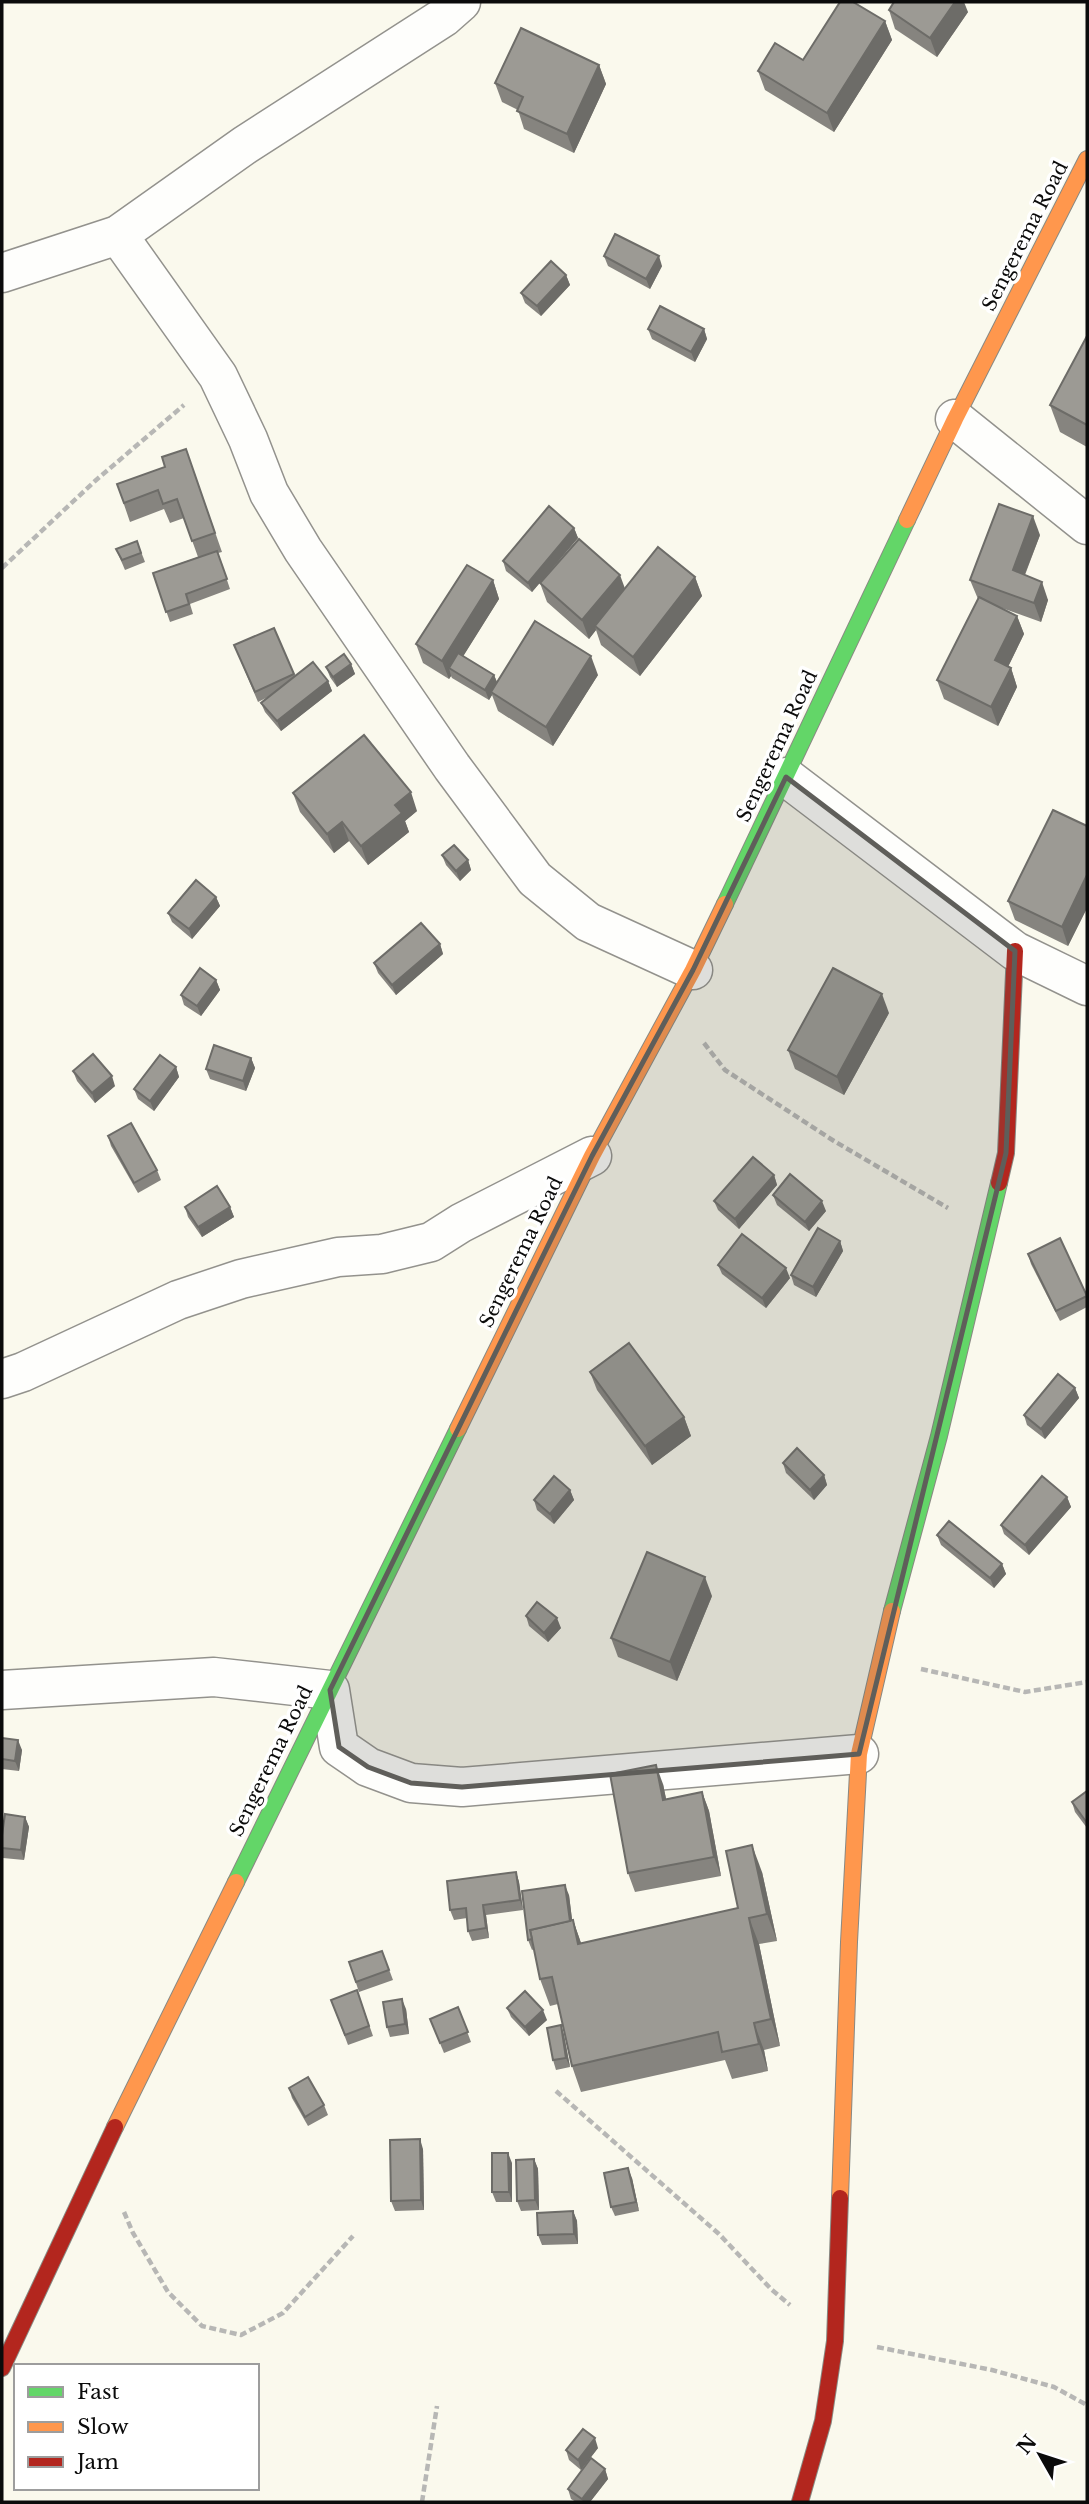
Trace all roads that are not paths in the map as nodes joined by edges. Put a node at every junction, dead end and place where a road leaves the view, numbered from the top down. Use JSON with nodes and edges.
{"nodes":[{"id":1,"x":461,"y":2,"type":"edge"},
{"id":2,"x":1087,"y":159,"type":"edge"},
{"id":3,"x":118,"y":236,"type":"junction"},
{"id":4,"x":2,"y":273,"type":"edge"},
{"id":5,"x":955,"y":419,"type":"junction"},
{"id":6,"x":1087,"y":525,"type":"edge"},
{"id":7,"x":786,"y":777,"type":"junction"},
{"id":8,"x":1015,"y":951,"type":"junction"},
{"id":9,"x":693,"y":970,"type":"junction"},
{"id":10,"x":1087,"y":986,"type":"edge"},
{"id":11,"x":592,"y":1156,"type":"junction"},
{"id":12,"x":2,"y":1379,"type":"edge"},
{"id":13,"x":2,"y":1690,"type":"edge"},
{"id":14,"x":330,"y":1690,"type":"junction"},
{"id":15,"x":859,"y":1754,"type":"junction"},
{"id":16,"x":2,"y":2368,"type":"edge"},
{"id":17,"x":800,"y":2502,"type":"edge"}],
"edges":[{"from":1,"to":3,"type":"street"},
{"from":2,"to":5,"type":"main road","name":"Sengerema Road"},
{"from":3,"to":4,"type":"street"},
{"from":3,"to":9,"type":"street"},
{"from":5,"to":6,"type":"street"},
{"from":5,"to":7,"type":"main road","name":"Sengerema Road"},
{"from":7,"to":8,"type":"street"},
{"from":7,"to":9,"type":"main road","name":"Sengerema Road"},
{"from":8,"to":10,"type":"street"},
{"from":8,"to":15,"type":"main road"},
{"from":9,"to":11,"type":"main road","name":"Sengerema Road"},
{"from":11,"to":12,"type":"street"},
{"from":11,"to":14,"type":"main road","name":"Sengerema Road"},
{"from":13,"to":14,"type":"street"},
{"from":14,"to":15,"type":"street"},
{"from":14,"to":16,"type":"main road","name":"Sengerema Road"},
{"from":15,"to":17,"type":"main road"}]}
